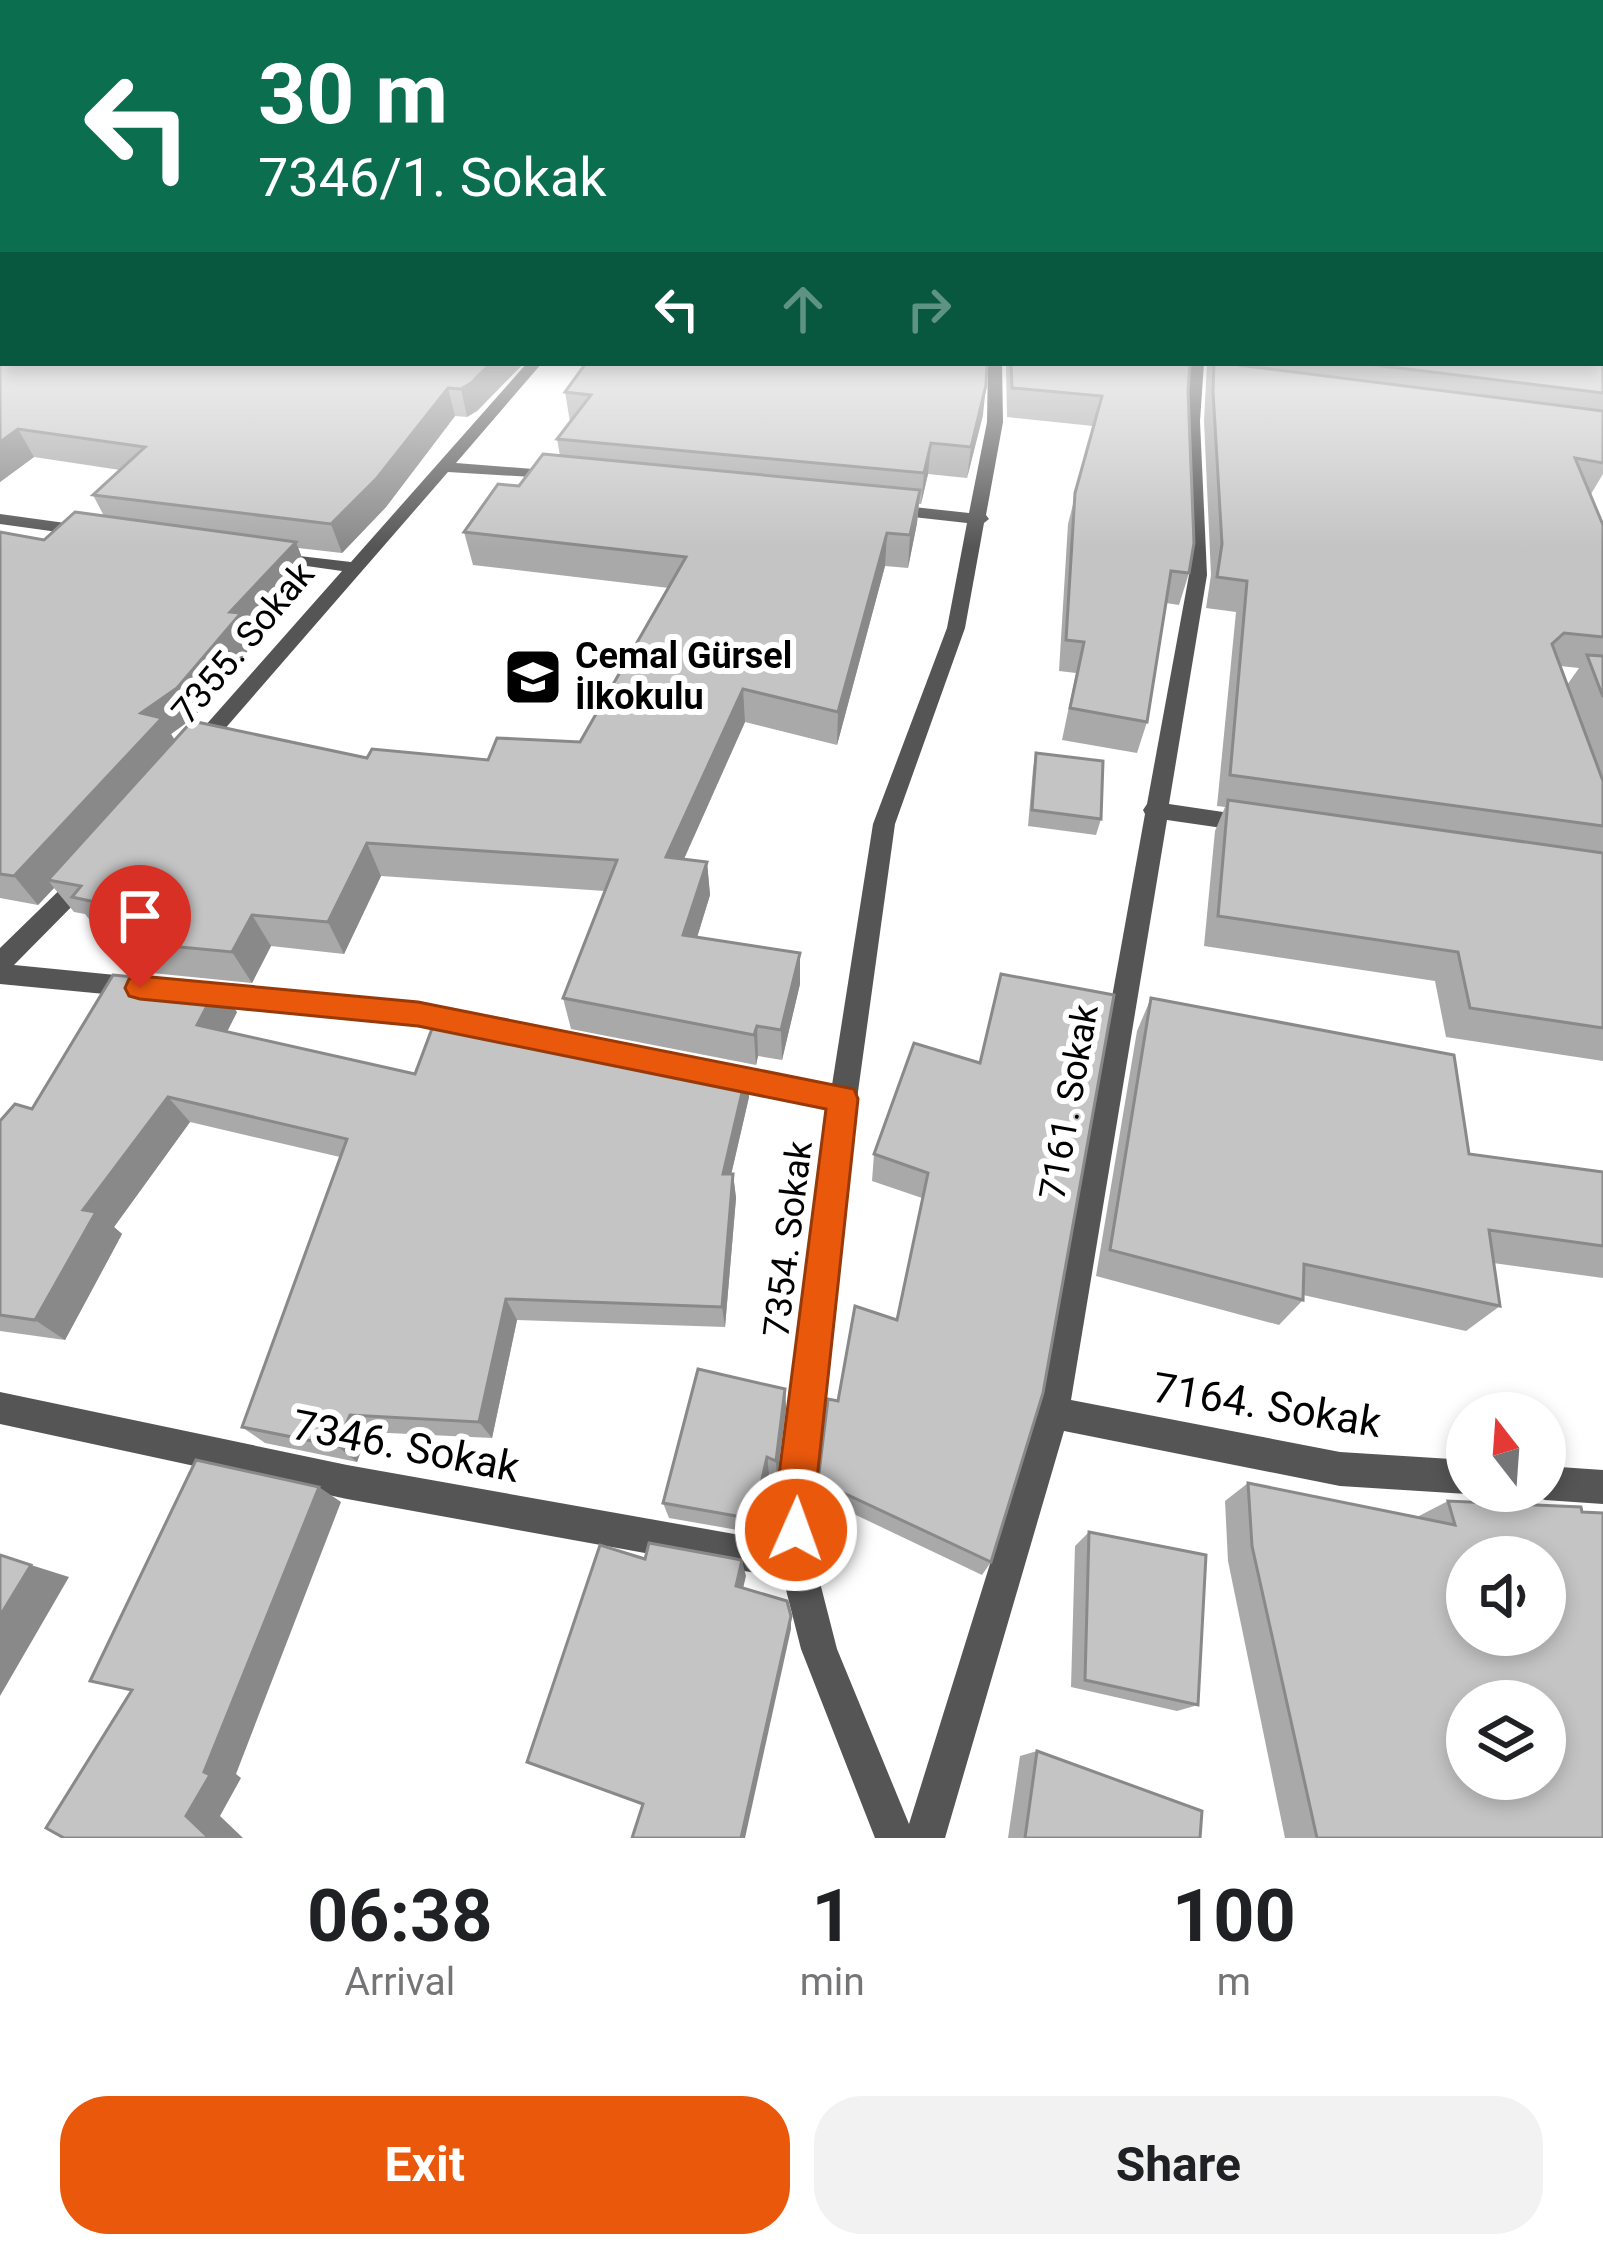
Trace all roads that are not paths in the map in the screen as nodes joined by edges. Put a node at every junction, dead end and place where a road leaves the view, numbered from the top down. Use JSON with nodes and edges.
{"nodes":[{"id":1,"x":524,"y":376,"type":"edge"},
{"id":2,"x":995,"y":376,"type":"edge"},
{"id":3,"x":1197,"y":376,"type":"edge"},
{"id":4,"x":444,"y":467,"type":"junction"},
{"id":5,"x":575,"y":478,"type":"edge"},
{"id":6,"x":866,"y":507,"type":"edge"},
{"id":7,"x":0,"y":519,"type":"edge"},
{"id":8,"x":980,"y":519,"type":"junction"},
{"id":9,"x":117,"y":535,"type":"edge"},
{"id":10,"x":258,"y":554,"type":"edge"},
{"id":11,"x":351,"y":567,"type":"junction"},
{"id":12,"x":178,"y":770,"type":"edge"},
{"id":13,"x":1154,"y":810,"type":"junction"},
{"id":14,"x":1272,"y":827,"type":"edge"},
{"id":15,"x":104,"y":857,"type":"edge"},
{"id":16,"x":0,"y":964,"type":"edge"},
{"id":17,"x":0,"y":974,"type":"edge"},
{"id":18,"x":485,"y":1028,"type":"edge"},
{"id":19,"x":687,"y":1068,"type":"edge"},
{"id":20,"x":843,"y":1099,"type":"junction"},
{"id":21,"x":0,"y":1408,"type":"edge"},
{"id":22,"x":1053,"y":1413,"type":"junction"},
{"id":23,"x":1446,"y":1476,"type":"edge"},
{"id":24,"x":1566,"y":1484,"type":"edge"},
{"id":25,"x":1603,"y":1487,"type":"edge"},
{"id":26,"x":797,"y":1563,"type":"junction"},
{"id":27,"x":896,"y":1838,"type":"edge"},
{"id":28,"x":925,"y":1838,"type":"edge"}],
"edges":[{"from":1,"to":4,"type":"street","name":"7355. Sokak"},
{"from":2,"to":8,"type":"street","name":"7354. Sokak"},
{"from":3,"to":13,"type":"street","name":"7161. Sokak"},
{"from":4,"to":5,"type":"street"},
{"from":4,"to":11,"type":"street","name":"7355. Sokak"},
{"from":6,"to":8,"type":"street"},
{"from":7,"to":9,"type":"street"},
{"from":8,"to":20,"type":"street","name":"7354. Sokak"},
{"from":10,"to":11,"type":"street"},
{"from":11,"to":12,"type":"street","name":"7355. Sokak"},
{"from":13,"to":14,"type":"street"},
{"from":13,"to":22,"type":"street","name":"7161. Sokak"},
{"from":15,"to":16,"type":"street"},
{"from":17,"to":18,"type":"street"},
{"from":19,"to":20,"type":"street"},
{"from":20,"to":26,"type":"street","name":"7354. Sokak"},
{"from":21,"to":26,"type":"street","name":"7346. Sokak"},
{"from":22,"to":23,"type":"street","name":"7164. Sokak"},
{"from":22,"to":28,"type":"street","name":"7161. Sokak"},
{"from":24,"to":25,"type":"street"},
{"from":26,"to":27,"type":"street","name":"7354. Sokak"}]}
